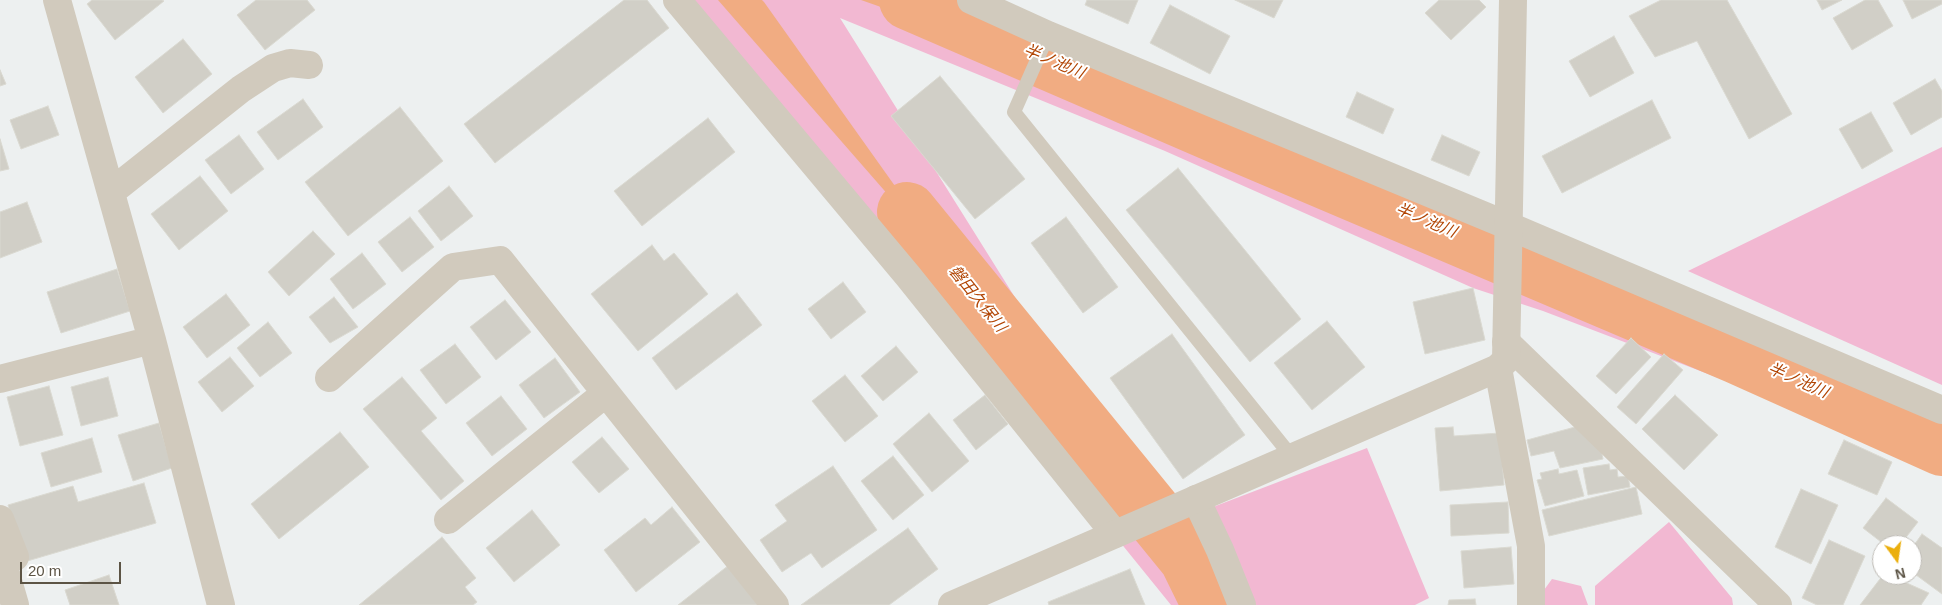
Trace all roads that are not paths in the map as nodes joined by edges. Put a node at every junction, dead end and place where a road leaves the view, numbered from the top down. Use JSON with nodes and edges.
{"nodes":[{"id":1,"x":57,"y":0,"type":"edge"},
{"id":2,"x":677,"y":0,"type":"edge"},
{"id":3,"x":971,"y":0,"type":"edge"},
{"id":4,"x":1513,"y":0,"type":"edge"},
{"id":5,"x":1048,"y":35,"type":"junction"},
{"id":6,"x":309,"y":65,"type":"dead end"},
{"id":7,"x":110,"y":192,"type":"junction"},
{"id":8,"x":1508,"y":226,"type":"junction"},
{"id":9,"x":152,"y":340,"type":"junction"},
{"id":10,"x":1506,"y":342,"type":"junction"},
{"id":11,"x":1498,"y":368,"type":"junction"},
{"id":12,"x":329,"y":378,"type":"dead end"},
{"id":13,"x":0,"y":379,"type":"edge"},
{"id":14,"x":606,"y":393,"type":"junction"},
{"id":15,"x":1942,"y":410,"type":"edge"},
{"id":16,"x":1292,"y":457,"type":"junction"},
{"id":17,"x":1186,"y":503,"type":"junction"},
{"id":18,"x":0,"y":519,"type":"edge"},
{"id":19,"x":448,"y":520,"type":"dead end"},
{"id":20,"x":1120,"y":532,"type":"junction"},
{"id":21,"x":15,"y":605,"type":"edge"},
{"id":22,"x":221,"y":605,"type":"edge"},
{"id":23,"x":775,"y":605,"type":"edge"},
{"id":24,"x":952,"y":605,"type":"edge"},
{"id":25,"x":1242,"y":605,"type":"edge"},
{"id":26,"x":1531,"y":605,"type":"edge"},
{"id":27,"x":1778,"y":605,"type":"edge"}],
"edges":[{"from":1,"to":7,"type":"street"},
{"from":2,"to":20,"type":"street"},
{"from":3,"to":5,"type":"street"},
{"from":4,"to":8,"type":"street"},
{"from":5,"to":8,"type":"street"},
{"from":5,"to":16,"type":"lane"},
{"from":6,"to":7,"type":"street"},
{"from":7,"to":9,"type":"street"},
{"from":8,"to":10,"type":"street"},
{"from":8,"to":15,"type":"street"},
{"from":9,"to":13,"type":"street"},
{"from":9,"to":22,"type":"street"},
{"from":10,"to":11,"type":"street"},
{"from":10,"to":27,"type":"street"},
{"from":11,"to":16,"type":"street"},
{"from":11,"to":26,"type":"street"},
{"from":12,"to":14,"type":"street"},
{"from":14,"to":19,"type":"street"},
{"from":14,"to":23,"type":"street"},
{"from":16,"to":17,"type":"street"},
{"from":17,"to":20,"type":"street"},
{"from":17,"to":25,"type":"street"},
{"from":18,"to":21,"type":"street"},
{"from":20,"to":24,"type":"street"}]}
